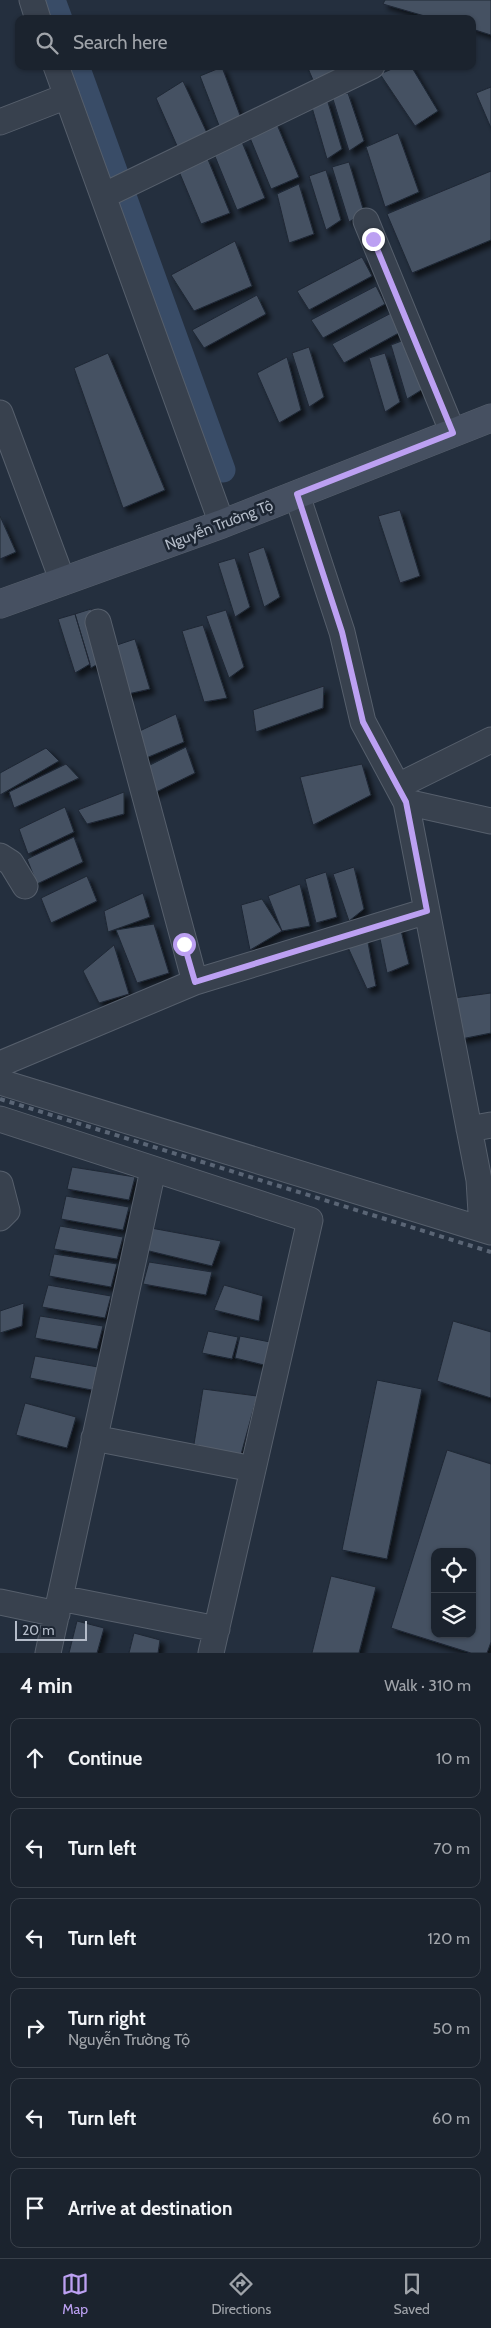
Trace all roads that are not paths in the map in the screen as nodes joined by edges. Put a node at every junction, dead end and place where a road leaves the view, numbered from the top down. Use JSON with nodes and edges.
{"nodes":[{"id":1,"x":32,"y":0,"type":"edge"},
{"id":2,"x":37,"y":15,"type":"edge"},
{"id":3,"x":57,"y":70,"type":"edge"},
{"id":4,"x":364,"y":70,"type":"edge"},
{"id":5,"x":67,"y":96,"type":"junction"},
{"id":6,"x":0,"y":122,"type":"edge"},
{"id":7,"x":103,"y":196,"type":"junction"},
{"id":8,"x":366,"y":221,"type":"dead end"},
{"id":9,"x":0,"y":413,"type":"edge"},
{"id":10,"x":491,"y":418,"type":"edge"},
{"id":11,"x":453,"y":433,"type":"junction"},
{"id":12,"x":297,"y":494,"type":"junction"},
{"id":13,"x":222,"y":524,"type":"junction"},
{"id":14,"x":63,"y":582,"type":"junction"},
{"id":15,"x":0,"y":604,"type":"edge"},
{"id":16,"x":98,"y":622,"type":"dead end"},
{"id":17,"x":491,"y":740,"type":"edge"},
{"id":18,"x":402,"y":794,"type":"junction"},
{"id":19,"x":491,"y":821,"type":"edge"},
{"id":20,"x":0,"y":856,"type":"edge"},
{"id":21,"x":25,"y":886,"type":"dead end"},
{"id":22,"x":427,"y":911,"type":"junction"},
{"id":23,"x":195,"y":982,"type":"junction"},
{"id":24,"x":0,"y":1064,"type":"edge"},
{"id":25,"x":0,"y":1082,"type":"edge"},
{"id":26,"x":0,"y":1120,"type":"edge"},
{"id":27,"x":480,"y":1127,"type":"edge"},
{"id":28,"x":153,"y":1170,"type":"junction"},
{"id":29,"x":0,"y":1184,"type":"edge"},
{"id":30,"x":0,"y":1218,"type":"edge"},
{"id":31,"x":487,"y":1231,"type":"edge"},
{"id":32,"x":94,"y":1438,"type":"junction"},
{"id":33,"x":253,"y":1469,"type":"junction"},
{"id":34,"x":0,"y":1602,"type":"edge"},
{"id":35,"x":58,"y":1606,"type":"junction"},
{"id":36,"x":217,"y":1629,"type":"junction"},
{"id":37,"x":48,"y":1653,"type":"edge"},
{"id":38,"x":211,"y":1653,"type":"edge"}],
"edges":[{"from":1,"to":2,"type":"street"},
{"from":3,"to":5,"type":"street"},
{"from":4,"to":7,"type":"street"},
{"from":5,"to":6,"type":"street"},
{"from":5,"to":7,"type":"street"},
{"from":7,"to":13,"type":"street"},
{"from":8,"to":11,"type":"street"},
{"from":9,"to":14,"type":"street"},
{"from":10,"to":11,"type":"main road","name":"Nguyễn Trường Tộ"},
{"from":11,"to":12,"type":"main road","name":"Nguyễn Trường Tộ"},
{"from":12,"to":13,"type":"main road","name":"Nguyễn Trường Tộ"},
{"from":12,"to":18,"type":"street"},
{"from":13,"to":14,"type":"main road","name":"Nguyễn Trường Tộ"},
{"from":14,"to":15,"type":"main road","name":"Nguyễn Trường Tộ"},
{"from":16,"to":23,"type":"street"},
{"from":17,"to":18,"type":"street"},
{"from":18,"to":19,"type":"street"},
{"from":18,"to":22,"type":"street"},
{"from":20,"to":21,"type":"street"},
{"from":22,"to":23,"type":"street"},
{"from":22,"to":27,"type":"street"},
{"from":23,"to":24,"type":"street"},
{"from":25,"to":31,"type":"street"},
{"from":26,"to":28,"type":"street"},
{"from":27,"to":31,"type":"street"},
{"from":28,"to":32,"type":"street"},
{"from":28,"to":33,"type":"street"},
{"from":29,"to":30,"type":"street"},
{"from":32,"to":33,"type":"street"},
{"from":32,"to":35,"type":"street"},
{"from":33,"to":36,"type":"street"},
{"from":34,"to":35,"type":"street"},
{"from":35,"to":36,"type":"street"},
{"from":35,"to":37,"type":"street"},
{"from":36,"to":38,"type":"street"}]}
